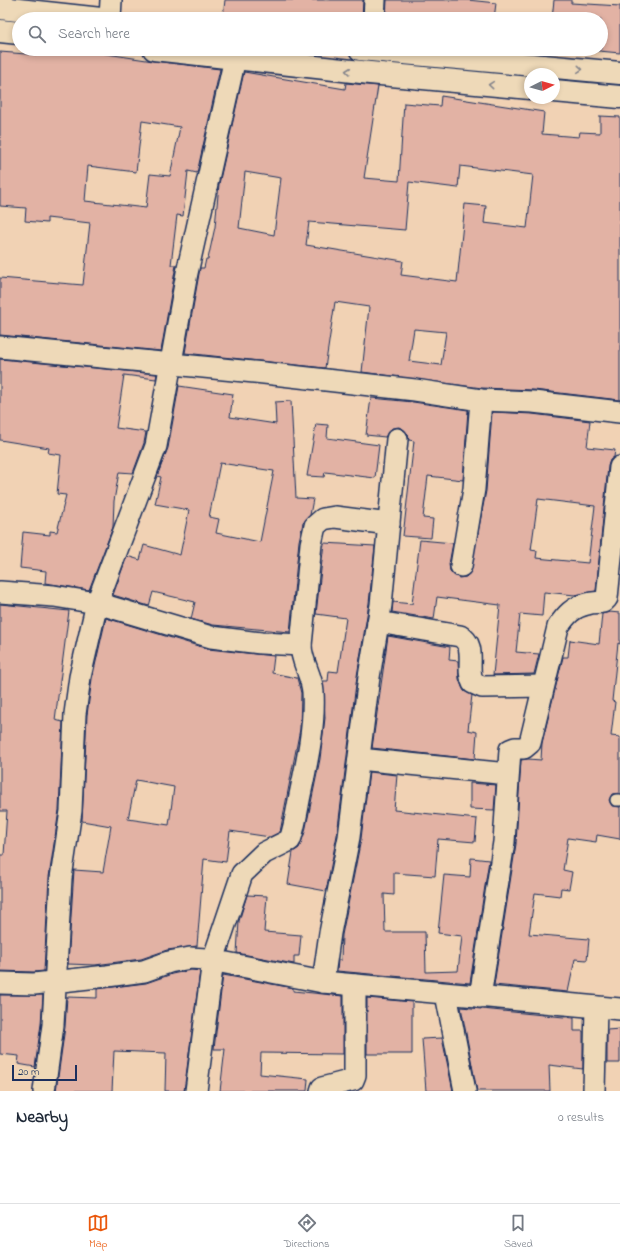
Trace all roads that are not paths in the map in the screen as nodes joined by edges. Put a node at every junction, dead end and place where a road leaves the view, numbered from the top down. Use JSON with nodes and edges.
{"nodes":[{"id":1,"x":111,"y":0,"type":"edge"},
{"id":2,"x":375,"y":0,"type":"edge"},
{"id":3,"x":0,"y":8,"type":"edge"},
{"id":4,"x":37,"y":12,"type":"edge"},
{"id":5,"x":110,"y":12,"type":"edge"},
{"id":6,"x":374,"y":12,"type":"edge"},
{"id":7,"x":0,"y":31,"type":"edge"},
{"id":8,"x":12,"y":32,"type":"edge"},
{"id":9,"x":217,"y":56,"type":"edge"},
{"id":10,"x":369,"y":56,"type":"edge"},
{"id":11,"x":442,"y":56,"type":"edge"},
{"id":12,"x":235,"y":58,"type":"junction"},
{"id":13,"x":370,"y":73,"type":"junction"},
{"id":14,"x":620,"y":73,"type":"edge"},
{"id":15,"x":524,"y":87,"type":"edge"},
{"id":16,"x":560,"y":92,"type":"edge"},
{"id":17,"x":620,"y":97,"type":"edge"},
{"id":18,"x":0,"y":347,"type":"edge"},
{"id":19,"x":170,"y":365,"type":"junction"},
{"id":20,"x":481,"y":400,"type":"junction"},
{"id":21,"x":620,"y":412,"type":"edge"},
{"id":22,"x":397,"y":439,"type":"dead end"},
{"id":23,"x":620,"y":468,"type":"edge"},
{"id":24,"x":389,"y":524,"type":"junction"},
{"id":25,"x":461,"y":566,"type":"dead end"},
{"id":26,"x":0,"y":592,"type":"edge"},
{"id":27,"x":97,"y":603,"type":"junction"},
{"id":28,"x":378,"y":622,"type":"junction"},
{"id":29,"x":301,"y":645,"type":"junction"},
{"id":30,"x":543,"y":686,"type":"junction"},
{"id":31,"x":359,"y":759,"type":"junction"},
{"id":32,"x":508,"y":774,"type":"junction"},
{"id":33,"x":213,"y":960,"type":"junction"},
{"id":34,"x":54,"y":981,"type":"junction"},
{"id":35,"x":322,"y":982,"type":"junction"},
{"id":36,"x":0,"y":983,"type":"edge"},
{"id":37,"x":355,"y":986,"type":"junction"},
{"id":38,"x":446,"y":994,"type":"junction"},
{"id":39,"x":480,"y":997,"type":"junction"},
{"id":40,"x":596,"y":1007,"type":"junction"},
{"id":41,"x":620,"y":1009,"type":"edge"},
{"id":42,"x":44,"y":1091,"type":"edge"},
{"id":43,"x":196,"y":1091,"type":"edge"},
{"id":44,"x":321,"y":1091,"type":"edge"},
{"id":45,"x":465,"y":1091,"type":"edge"},
{"id":46,"x":594,"y":1091,"type":"edge"}],
"edges":[{"from":1,"to":5,"type":"street"},
{"from":2,"to":6,"type":"street"},
{"from":3,"to":4,"type":"street"},
{"from":7,"to":8,"type":"street"},
{"from":9,"to":12,"type":"street"},
{"from":10,"to":13,"type":"street"},
{"from":11,"to":14,"type":"street","one_way":true},
{"from":13,"to":12,"type":"street","one_way":true},
{"from":12,"to":19,"type":"street"},
{"from":15,"to":13,"type":"street","one_way":true},
{"from":16,"to":17,"type":"street"},
{"from":18,"to":19,"type":"street"},
{"from":19,"to":20,"type":"street"},
{"from":19,"to":27,"type":"street"},
{"from":20,"to":21,"type":"street"},
{"from":20,"to":25,"type":"street"},
{"from":22,"to":24,"type":"street"},
{"from":23,"to":30,"type":"street"},
{"from":24,"to":28,"type":"street"},
{"from":24,"to":29,"type":"street"},
{"from":26,"to":27,"type":"street"},
{"from":27,"to":29,"type":"street"},
{"from":27,"to":34,"type":"street"},
{"from":28,"to":30,"type":"street"},
{"from":28,"to":31,"type":"street"},
{"from":29,"to":33,"type":"street"},
{"from":30,"to":32,"type":"street"},
{"from":31,"to":32,"type":"street"},
{"from":31,"to":35,"type":"street"},
{"from":32,"to":39,"type":"street"},
{"from":33,"to":34,"type":"street"},
{"from":33,"to":35,"type":"street"},
{"from":33,"to":43,"type":"street"},
{"from":34,"to":36,"type":"street"},
{"from":34,"to":42,"type":"street"},
{"from":35,"to":37,"type":"street"},
{"from":37,"to":38,"type":"street"},
{"from":37,"to":44,"type":"street"},
{"from":38,"to":39,"type":"street"},
{"from":38,"to":45,"type":"street"},
{"from":39,"to":40,"type":"street"},
{"from":40,"to":41,"type":"street"},
{"from":40,"to":46,"type":"street"}]}
